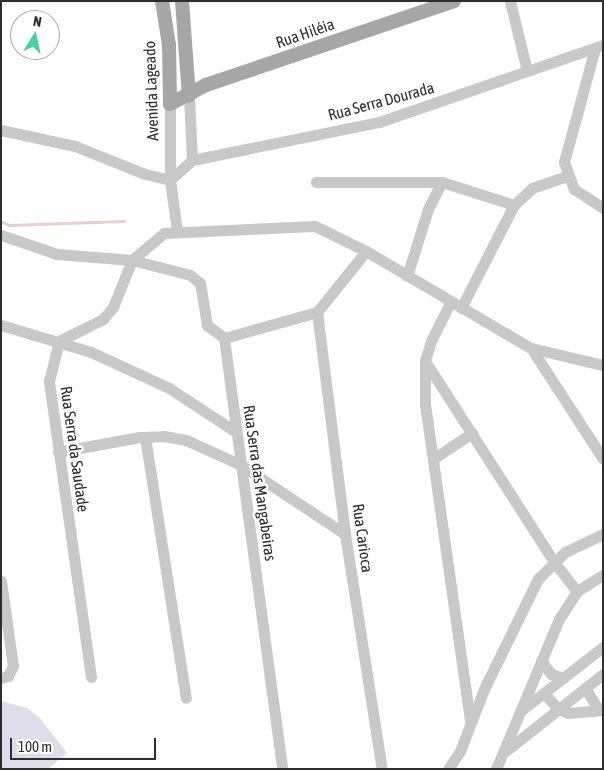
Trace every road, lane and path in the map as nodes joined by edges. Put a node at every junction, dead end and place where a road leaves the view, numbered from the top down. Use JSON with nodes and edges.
{"nodes":[{"id":1,"x":162,"y":1,"type":"edge"},
{"id":2,"x":182,"y":1,"type":"edge"},
{"id":3,"x":454,"y":1,"type":"edge"},
{"id":4,"x":510,"y":1,"type":"edge"},
{"id":5,"x":599,"y":47,"type":"edge"},
{"id":6,"x":527,"y":71,"type":"junction"},
{"id":7,"x":188,"y":96,"type":"junction"},
{"id":8,"x":170,"y":104,"type":"junction"},
{"id":9,"x":1,"y":130,"type":"edge"},
{"id":10,"x":192,"y":160,"type":"junction"},
{"id":11,"x":567,"y":176,"type":"junction"},
{"id":12,"x":170,"y":180,"type":"junction"},
{"id":13,"x":316,"y":182,"type":"dead end"},
{"id":14,"x":442,"y":182,"type":"junction"},
{"id":15,"x":514,"y":206,"type":"junction"},
{"id":16,"x":603,"y":208,"type":"edge"},
{"id":17,"x":178,"y":231,"type":"junction"},
{"id":18,"x":1,"y":236,"type":"edge"},
{"id":19,"x":366,"y":251,"type":"junction"},
{"id":20,"x":132,"y":260,"type":"junction"},
{"id":21,"x":407,"y":276,"type":"junction"},
{"id":22,"x":450,"y":303,"type":"junction"},
{"id":23,"x":461,"y":308,"type":"junction"},
{"id":24,"x":318,"y":312,"type":"junction"},
{"id":25,"x":1,"y":324,"type":"edge"},
{"id":26,"x":224,"y":338,"type":"junction"},
{"id":27,"x":59,"y":341,"type":"junction"},
{"id":28,"x":531,"y":348,"type":"junction"},
{"id":29,"x":425,"y":361,"type":"junction"},
{"id":30,"x":603,"y":364,"type":"edge"},
{"id":31,"x":236,"y":432,"type":"junction"},
{"id":32,"x":472,"y":433,"type":"junction"},
{"id":33,"x":145,"y":437,"type":"junction"},
{"id":34,"x":58,"y":452,"type":"junction"},
{"id":35,"x":433,"y":459,"type":"junction"},
{"id":36,"x":603,"y":459,"type":"edge"},
{"id":37,"x":241,"y":465,"type":"junction"},
{"id":38,"x":346,"y":534,"type":"junction"},
{"id":39,"x":603,"y":534,"type":"edge"},
{"id":40,"x":554,"y":562,"type":"junction"},
{"id":41,"x":603,"y":575,"type":"edge"},
{"id":42,"x":1,"y":581,"type":"edge"},
{"id":43,"x":577,"y":591,"type":"junction"},
{"id":44,"x":603,"y":647,"type":"edge"},
{"id":45,"x":541,"y":661,"type":"junction"},
{"id":46,"x":603,"y":674,"type":"edge"},
{"id":47,"x":6,"y":675,"type":"edge"},
{"id":48,"x":91,"y":677,"type":"dead end"},
{"id":49,"x":563,"y":678,"type":"junction"},
{"id":50,"x":584,"y":688,"type":"junction"},
{"id":51,"x":544,"y":693,"type":"junction"},
{"id":52,"x":186,"y":698,"type":"dead end"},
{"id":53,"x":558,"y":708,"type":"junction"},
{"id":54,"x":522,"y":709,"type":"junction"},
{"id":55,"x":601,"y":710,"type":"edge"},
{"id":56,"x":470,"y":722,"type":"junction"},
{"id":57,"x":504,"y":753,"type":"junction"},
{"id":58,"x":282,"y":769,"type":"edge"},
{"id":59,"x":382,"y":769,"type":"edge"},
{"id":60,"x":448,"y":769,"type":"edge"},
{"id":61,"x":496,"y":769,"type":"edge"}],
"edges":[{"from":1,"to":8,"type":"main road","name":"Avenida Lageado"},
{"from":2,"to":7,"type":"main road"},
{"from":3,"to":7,"type":"main road","name":"Rua Hiléia"},
{"from":4,"to":6,"type":"street"},
{"from":5,"to":6,"type":"street","name":"Rua Serra Dourada"},
{"from":5,"to":11,"type":"street"},
{"from":6,"to":10,"type":"street","name":"Rua Serra Dourada"},
{"from":7,"to":8,"type":"main road","name":"Rua Hiléia"},
{"from":7,"to":10,"type":"street"},
{"from":8,"to":12,"type":"street","name":"Avenida Lageado"},
{"from":9,"to":12,"type":"street"},
{"from":10,"to":12,"type":"street"},
{"from":11,"to":15,"type":"street"},
{"from":11,"to":16,"type":"street"},
{"from":12,"to":17,"type":"street"},
{"from":13,"to":14,"type":"street"},
{"from":14,"to":15,"type":"street"},
{"from":14,"to":21,"type":"street"},
{"from":15,"to":23,"type":"street"},
{"from":17,"to":19,"type":"street"},
{"from":17,"to":20,"type":"street"},
{"from":18,"to":20,"type":"street"},
{"from":19,"to":21,"type":"street"},
{"from":19,"to":24,"type":"street"},
{"from":20,"to":26,"type":"street"},
{"from":20,"to":27,"type":"street"},
{"from":21,"to":22,"type":"street"},
{"from":22,"to":23,"type":"street"},
{"from":22,"to":29,"type":"street"},
{"from":23,"to":28,"type":"street"},
{"from":24,"to":26,"type":"street"},
{"from":24,"to":38,"type":"street","name":"Rua Carioca"},
{"from":25,"to":27,"type":"street"},
{"from":26,"to":31,"type":"street","name":"Rua Serra das Mangabeiras"},
{"from":27,"to":31,"type":"street"},
{"from":27,"to":34,"type":"street","name":"Rua Serra da Saudade"},
{"from":28,"to":30,"type":"street"},
{"from":28,"to":36,"type":"street"},
{"from":29,"to":32,"type":"street"},
{"from":29,"to":35,"type":"street"},
{"from":31,"to":37,"type":"street","name":"Rua Serra das Mangabeiras"},
{"from":32,"to":35,"type":"street"},
{"from":32,"to":40,"type":"street"},
{"from":33,"to":34,"type":"street"},
{"from":33,"to":37,"type":"street"},
{"from":33,"to":52,"type":"street"},
{"from":34,"to":48,"type":"street","name":"Rua Serra da Saudade"},
{"from":35,"to":56,"type":"street"},
{"from":37,"to":38,"type":"street"},
{"from":37,"to":58,"type":"street","name":"Rua Serra das Mangabeiras"},
{"from":38,"to":59,"type":"street","name":"Rua Carioca"},
{"from":39,"to":40,"type":"street"},
{"from":40,"to":43,"type":"street"},
{"from":40,"to":56,"type":"street"},
{"from":41,"to":43,"type":"street"},
{"from":42,"to":47,"type":"street"},
{"from":43,"to":45,"type":"street"},
{"from":44,"to":49,"type":"street"},
{"from":45,"to":49,"type":"street"},
{"from":45,"to":54,"type":"street"},
{"from":46,"to":50,"type":"street"},
{"from":49,"to":51,"type":"street"},
{"from":50,"to":53,"type":"street"},
{"from":50,"to":55,"type":"street"},
{"from":51,"to":53,"type":"street"},
{"from":51,"to":54,"type":"street"},
{"from":53,"to":55,"type":"street"},
{"from":53,"to":57,"type":"street"},
{"from":54,"to":57,"type":"street"},
{"from":56,"to":60,"type":"street"},
{"from":57,"to":61,"type":"street"}]}
